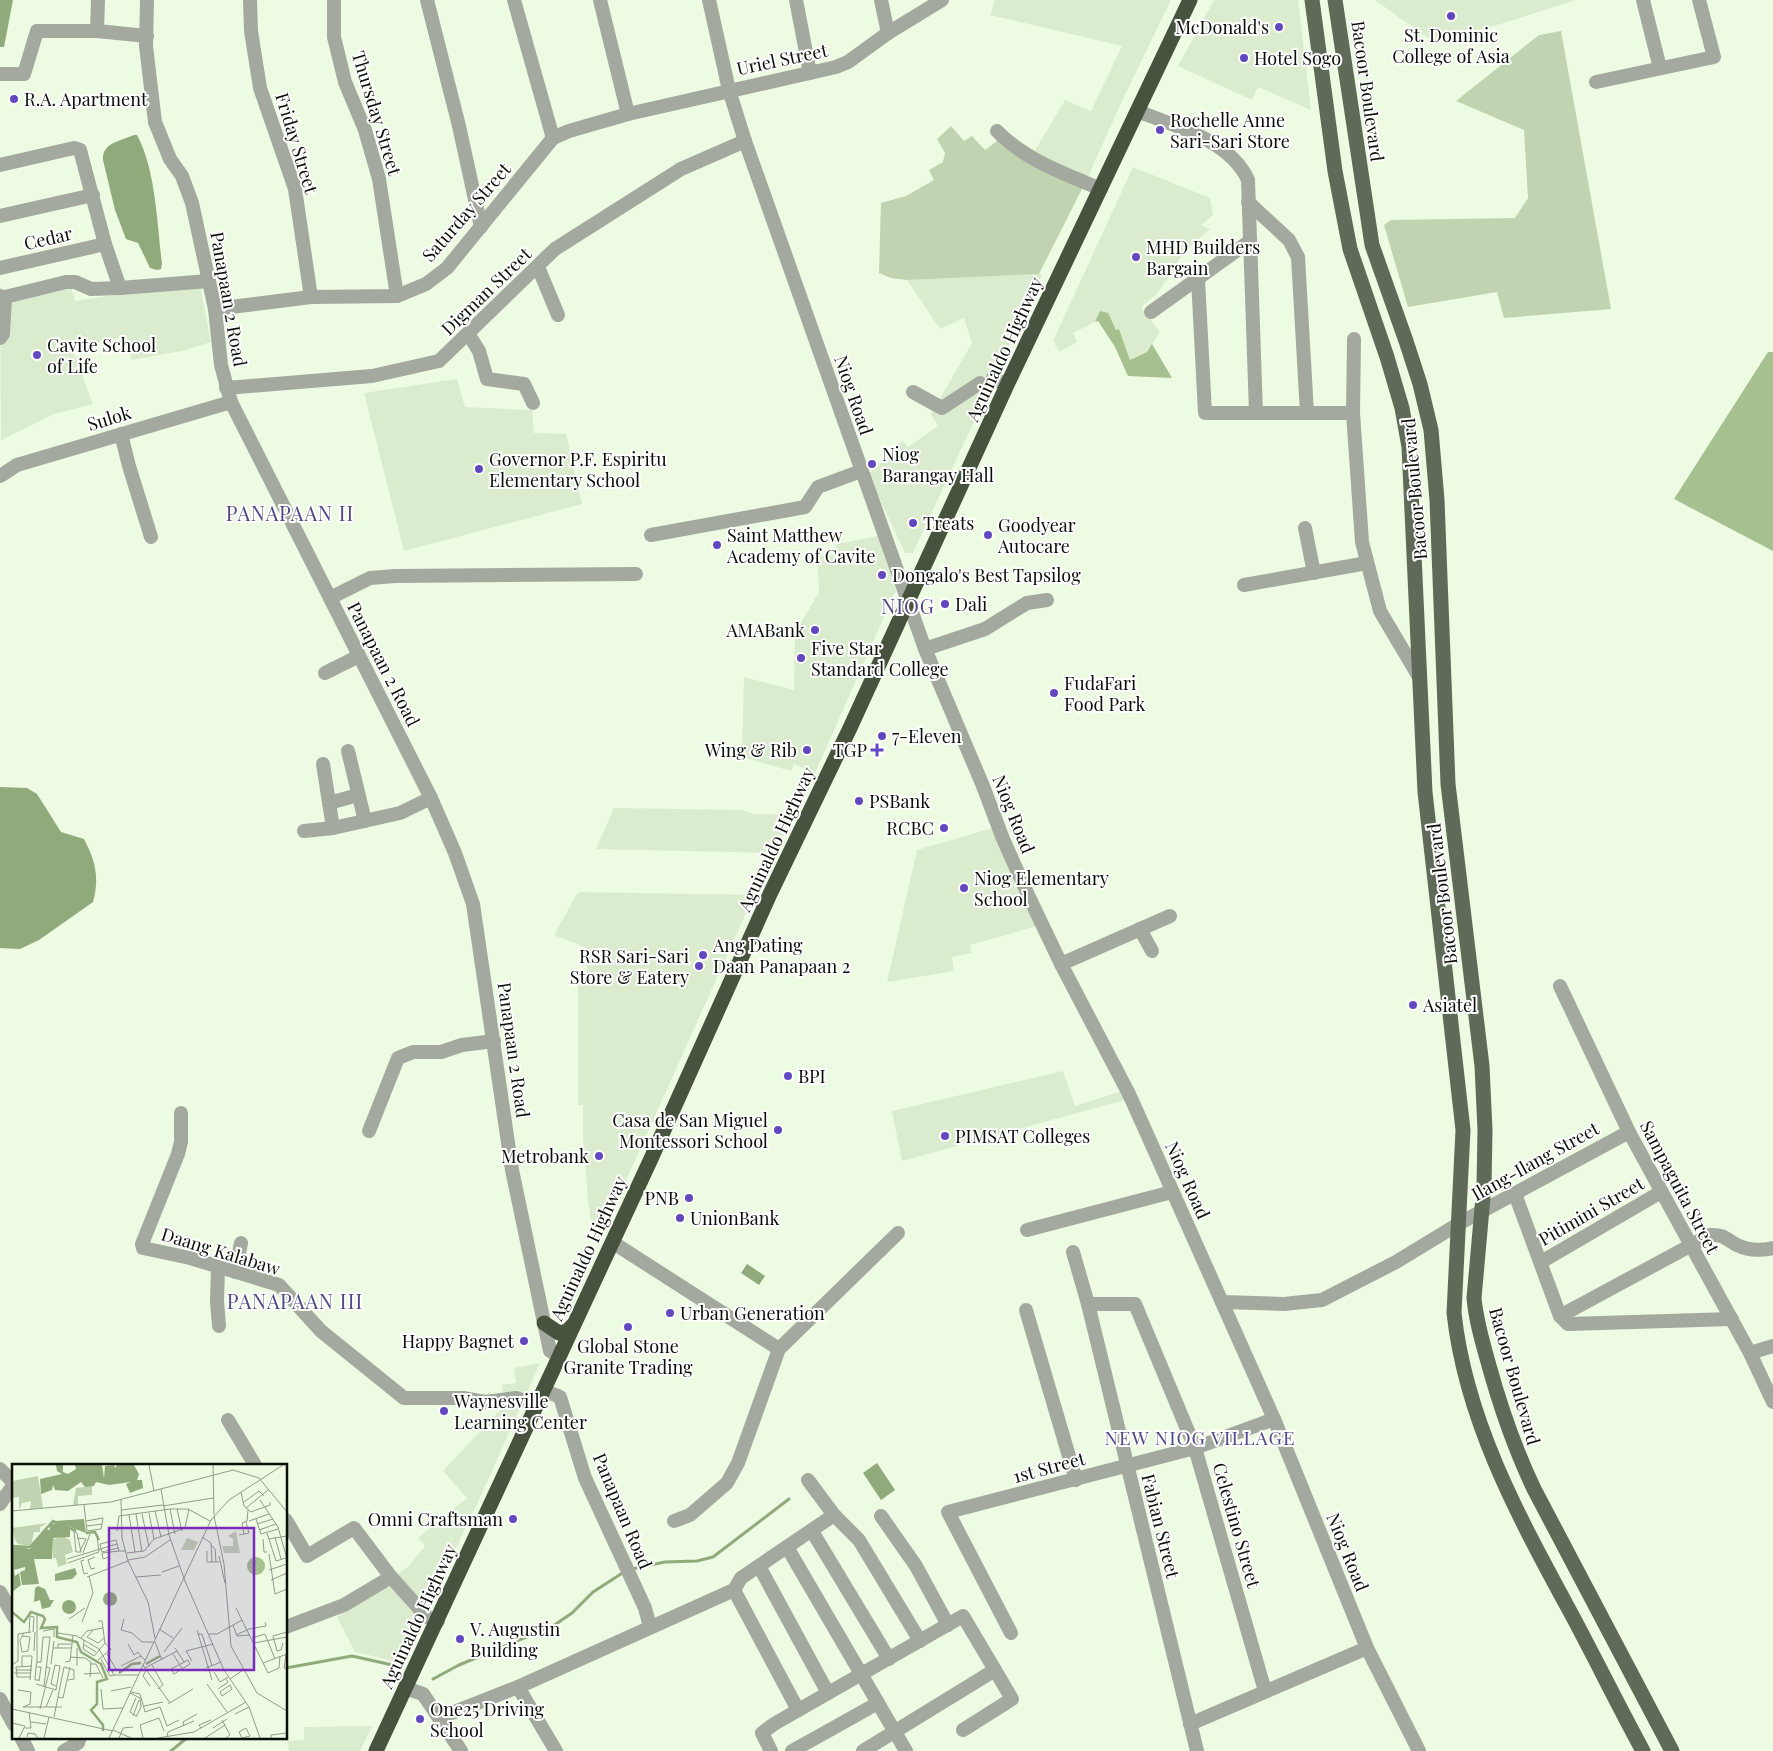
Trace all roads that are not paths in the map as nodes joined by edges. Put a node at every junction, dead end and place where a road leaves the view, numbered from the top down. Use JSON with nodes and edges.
{"nodes":[{"id":1,"x":98,"y":0,"type":"edge"},
{"id":2,"x":147,"y":0,"type":"edge"},
{"id":3,"x":250,"y":0,"type":"edge"},
{"id":4,"x":334,"y":0,"type":"edge"},
{"id":5,"x":427,"y":0,"type":"edge"},
{"id":6,"x":514,"y":0,"type":"edge"},
{"id":7,"x":600,"y":0,"type":"edge"},
{"id":8,"x":709,"y":0,"type":"edge"},
{"id":9,"x":796,"y":0,"type":"edge"},
{"id":10,"x":881,"y":0,"type":"edge"},
{"id":11,"x":942,"y":0,"type":"edge"},
{"id":12,"x":1190,"y":0,"type":"edge"},
{"id":13,"x":1312,"y":0,"type":"edge"},
{"id":14,"x":1335,"y":0,"type":"edge"},
{"id":15,"x":1643,"y":0,"type":"edge"},
{"id":16,"x":1699,"y":0,"type":"edge"},
{"id":17,"x":96,"y":31,"type":"junction"},
{"id":18,"x":888,"y":33,"type":"junction"},
{"id":19,"x":147,"y":36,"type":"junction"},
{"id":20,"x":1660,"y":68,"type":"junction"},
{"id":21,"x":810,"y":73,"type":"junction"},
{"id":22,"x":0,"y":74,"type":"edge"},
{"id":23,"x":1596,"y":82,"type":"dead end"},
{"id":24,"x":729,"y":90,"type":"junction"},
{"id":25,"x":1137,"y":111,"type":"junction"},
{"id":26,"x":628,"y":114,"type":"junction"},
{"id":27,"x":997,"y":131,"type":"dead end"},
{"id":28,"x":553,"y":138,"type":"junction"},
{"id":29,"x":745,"y":141,"type":"junction"},
{"id":30,"x":1357,"y":146,"type":"junction"},
{"id":31,"x":1332,"y":150,"type":"junction"},
{"id":32,"x":0,"y":166,"type":"edge"},
{"id":33,"x":1101,"y":189,"type":"junction"},
{"id":34,"x":93,"y":195,"type":"junction"},
{"id":35,"x":1248,"y":202,"type":"junction"},
{"id":36,"x":0,"y":216,"type":"edge"},
{"id":37,"x":481,"y":227,"type":"junction"},
{"id":38,"x":1250,"y":241,"type":"junction"},
{"id":39,"x":105,"y":244,"type":"junction"},
{"id":40,"x":538,"y":267,"type":"junction"},
{"id":41,"x":0,"y":268,"type":"edge"},
{"id":42,"x":1198,"y":279,"type":"junction"},
{"id":43,"x":209,"y":281,"type":"junction"},
{"id":44,"x":120,"y":288,"type":"junction"},
{"id":45,"x":396,"y":296,"type":"junction"},
{"id":46,"x":2,"y":297,"type":"edge"},
{"id":47,"x":311,"y":298,"type":"junction"},
{"id":48,"x":215,"y":309,"type":"junction"},
{"id":49,"x":1151,"y":312,"type":"dead end"},
{"id":50,"x":558,"y":315,"type":"dead end"},
{"id":51,"x":469,"y":334,"type":"junction"},
{"id":52,"x":0,"y":338,"type":"edge"},
{"id":53,"x":1354,"y":339,"type":"dead end"},
{"id":54,"x":993,"y":378,"type":"dead end"},
{"id":55,"x":980,"y":383,"type":"dead end"},
{"id":56,"x":1007,"y":385,"type":"junction"},
{"id":57,"x":226,"y":388,"type":"junction"},
{"id":58,"x":913,"y":392,"type":"dead end"},
{"id":59,"x":230,"y":402,"type":"junction"},
{"id":60,"x":533,"y":403,"type":"dead end"},
{"id":61,"x":1256,"y":413,"type":"junction"},
{"id":62,"x":1307,"y":413,"type":"junction"},
{"id":63,"x":1353,"y":413,"type":"junction"},
{"id":64,"x":121,"y":434,"type":"junction"},
{"id":65,"x":861,"y":471,"type":"junction"},
{"id":66,"x":0,"y":476,"type":"edge"},
{"id":67,"x":1306,"y":528,"type":"dead end"},
{"id":68,"x":651,"y":535,"type":"dead end"},
{"id":69,"x":151,"y":537,"type":"dead end"},
{"id":70,"x":1367,"y":563,"type":"junction"},
{"id":71,"x":1314,"y":573,"type":"junction"},
{"id":72,"x":636,"y":574,"type":"dead end"},
{"id":73,"x":1244,"y":585,"type":"dead end"},
{"id":74,"x":330,"y":598,"type":"junction"},
{"id":75,"x":1046,"y":600,"type":"dead end"},
{"id":76,"x":908,"y":603,"type":"junction"},
{"id":77,"x":925,"y":650,"type":"junction"},
{"id":78,"x":359,"y":656,"type":"junction"},
{"id":79,"x":325,"y":673,"type":"dead end"},
{"id":80,"x":1419,"y":677,"type":"junction"},
{"id":81,"x":348,"y":751,"type":"dead end"},
{"id":82,"x":324,"y":764,"type":"dead end"},
{"id":83,"x":358,"y":795,"type":"junction"},
{"id":84,"x":431,"y":798,"type":"junction"},
{"id":85,"x":329,"y":803,"type":"junction"},
{"id":86,"x":365,"y":821,"type":"junction"},
{"id":87,"x":333,"y":828,"type":"junction"},
{"id":88,"x":304,"y":831,"type":"dead end"},
{"id":89,"x":1170,"y":916,"type":"dead end"},
{"id":90,"x":1140,"y":930,"type":"junction"},
{"id":91,"x":1152,"y":951,"type":"dead end"},
{"id":92,"x":1061,"y":964,"type":"junction"},
{"id":93,"x":1471,"y":986,"type":"junction"},
{"id":94,"x":1560,"y":986,"type":"dead end"},
{"id":95,"x":1448,"y":988,"type":"junction"},
{"id":96,"x":494,"y":1041,"type":"junction"},
{"id":97,"x":182,"y":1113,"type":"dead end"},
{"id":98,"x":369,"y":1130,"type":"dead end"},
{"id":99,"x":1629,"y":1132,"type":"junction"},
{"id":100,"x":1172,"y":1192,"type":"junction"},
{"id":101,"x":1661,"y":1192,"type":"junction"},
{"id":102,"x":1515,"y":1194,"type":"junction"},
{"id":103,"x":1483,"y":1212,"type":"junction"},
{"id":104,"x":1460,"y":1223,"type":"junction"},
{"id":105,"x":1027,"y":1230,"type":"dead end"},
{"id":106,"x":898,"y":1233,"type":"dead end"},
{"id":107,"x":612,"y":1242,"type":"junction"},
{"id":108,"x":242,"y":1243,"type":"dead end"},
{"id":109,"x":1690,"y":1246,"type":"junction"},
{"id":110,"x":1773,"y":1248,"type":"edge"},
{"id":111,"x":1073,"y":1252,"type":"dead end"},
{"id":112,"x":1541,"y":1262,"type":"junction"},
{"id":113,"x":218,"y":1267,"type":"junction"},
{"id":114,"x":234,"y":1272,"type":"junction"},
{"id":115,"x":1222,"y":1302,"type":"junction"},
{"id":116,"x":1088,"y":1304,"type":"junction"},
{"id":117,"x":1026,"y":1310,"type":"dead end"},
{"id":118,"x":1560,"y":1316,"type":"junction"},
{"id":119,"x":1732,"y":1319,"type":"junction"},
{"id":120,"x":544,"y":1323,"type":"junction"},
{"id":121,"x":573,"y":1325,"type":"junction"},
{"id":122,"x":219,"y":1326,"type":"dead end"},
{"id":123,"x":1773,"y":1346,"type":"edge"},
{"id":124,"x":779,"y":1349,"type":"junction"},
{"id":125,"x":1750,"y":1353,"type":"junction"},
{"id":126,"x":559,"y":1356,"type":"junction"},
{"id":127,"x":543,"y":1390,"type":"junction"},
{"id":128,"x":1773,"y":1402,"type":"edge"},
{"id":129,"x":536,"y":1405,"type":"junction"},
{"id":130,"x":1274,"y":1419,"type":"junction"},
{"id":131,"x":228,"y":1420,"type":"dead end"},
{"id":132,"x":1195,"y":1448,"type":"junction"},
{"id":133,"x":254,"y":1464,"type":"edge"},
{"id":134,"x":1127,"y":1466,"type":"junction"},
{"id":135,"x":0,"y":1469,"type":"edge"},
{"id":136,"x":808,"y":1480,"type":"dead end"},
{"id":137,"x":1076,"y":1480,"type":"junction"},
{"id":138,"x":12,"y":1481,"type":"edge"},
{"id":139,"x":12,"y":1486,"type":"edge"},
{"id":140,"x":0,"y":1504,"type":"edge"},
{"id":141,"x":834,"y":1514,"type":"junction"},
{"id":142,"x":881,"y":1516,"type":"dead end"},
{"id":143,"x":674,"y":1521,"type":"dead end"},
{"id":144,"x":288,"y":1523,"type":"edge"},
{"id":145,"x":812,"y":1531,"type":"junction"},
{"id":146,"x":787,"y":1547,"type":"junction"},
{"id":147,"x":759,"y":1566,"type":"junction"},
{"id":148,"x":392,"y":1577,"type":"junction"},
{"id":149,"x":734,"y":1590,"type":"junction"},
{"id":150,"x":0,"y":1592,"type":"edge"},
{"id":151,"x":12,"y":1613,"type":"edge"},
{"id":152,"x":438,"y":1621,"type":"junction"},
{"id":153,"x":948,"y":1625,"type":"junction"},
{"id":154,"x":288,"y":1626,"type":"edge"},
{"id":155,"x":650,"y":1627,"type":"junction"},
{"id":156,"x":1011,"y":1633,"type":"dead end"},
{"id":157,"x":920,"y":1641,"type":"junction"},
{"id":158,"x":1367,"y":1648,"type":"junction"},
{"id":159,"x":889,"y":1659,"type":"junction"},
{"id":160,"x":995,"y":1670,"type":"junction"},
{"id":161,"x":861,"y":1674,"type":"junction"},
{"id":162,"x":518,"y":1687,"type":"junction"},
{"id":163,"x":405,"y":1688,"type":"junction"},
{"id":164,"x":1265,"y":1692,"type":"junction"},
{"id":165,"x":828,"y":1693,"type":"junction"},
{"id":166,"x":0,"y":1699,"type":"edge"},
{"id":167,"x":878,"y":1703,"type":"junction"},
{"id":168,"x":798,"y":1710,"type":"junction"},
{"id":169,"x":439,"y":1718,"type":"junction"},
{"id":170,"x":12,"y":1721,"type":"edge"},
{"id":171,"x":1190,"y":1724,"type":"junction"},
{"id":172,"x":963,"y":1730,"type":"dead end"},
{"id":173,"x":1660,"y":1731,"type":"junction"},
{"id":174,"x":895,"y":1733,"type":"junction"},
{"id":175,"x":22,"y":1738,"type":"edge"},
{"id":176,"x":80,"y":1738,"type":"edge"},
{"id":177,"x":456,"y":1748,"type":"edge"},
{"id":178,"x":1638,"y":1749,"type":"edge"},
{"id":179,"x":28,"y":1751,"type":"edge"},
{"id":180,"x":64,"y":1751,"type":"edge"},
{"id":181,"x":376,"y":1751,"type":"edge"},
{"id":182,"x":556,"y":1751,"type":"edge"},
{"id":183,"x":771,"y":1751,"type":"edge"},
{"id":184,"x":792,"y":1751,"type":"edge"},
{"id":185,"x":863,"y":1751,"type":"edge"},
{"id":186,"x":906,"y":1751,"type":"edge"},
{"id":187,"x":1197,"y":1751,"type":"edge"},
{"id":188,"x":1419,"y":1751,"type":"edge"},
{"id":189,"x":1672,"y":1751,"type":"edge"}],
"edges":[{"from":1,"to":17,"type":"street"},
{"from":2,"to":19,"type":"street","name":"Panapaan 2 Road"},
{"from":3,"to":47,"type":"street","name":"Friday Street"},
{"from":4,"to":45,"type":"street","name":"Thursday Street"},
{"from":5,"to":37,"type":"street"},
{"from":6,"to":28,"type":"street"},
{"from":7,"to":26,"type":"street"},
{"from":8,"to":24,"type":"street","name":"Niog Road"},
{"from":9,"to":21,"type":"street"},
{"from":10,"to":18,"type":"street"},
{"from":11,"to":18,"type":"street","name":"Uriel Street"},
{"from":12,"to":25,"type":"highway","name":"Aguinaldo Highway"},
{"from":13,"to":31,"type":"main road","name":"Bacoor Boulevard"},
{"from":14,"to":30,"type":"main road","name":"Bacoor Boulevard"},
{"from":15,"to":20,"type":"street"},
{"from":16,"to":20,"type":"street"},
{"from":17,"to":19,"type":"street"},
{"from":17,"to":22,"type":"street"},
{"from":18,"to":21,"type":"street","name":"Uriel Street"},
{"from":19,"to":43,"type":"street","name":"Panapaan 2 Road"},
{"from":20,"to":23,"type":"street"},
{"from":21,"to":24,"type":"street","name":"Uriel Street"},
{"from":24,"to":26,"type":"street","name":"Saturday Street"},
{"from":24,"to":29,"type":"street","name":"Niog Road"},
{"from":25,"to":33,"type":"highway","name":"Aguinaldo Highway"},
{"from":25,"to":35,"type":"street"},
{"from":26,"to":28,"type":"street","name":"Saturday Street"},
{"from":27,"to":33,"type":"street"},
{"from":28,"to":37,"type":"street","name":"Saturday Street"},
{"from":29,"to":40,"type":"street","name":"Digman Street"},
{"from":29,"to":65,"type":"street","name":"Niog Road"},
{"from":30,"to":31,"type":"main road"},
{"from":30,"to":93,"type":"main road","name":"Bacoor Boulevard"},
{"from":31,"to":80,"type":"main road","name":"Bacoor Boulevard"},
{"from":32,"to":34,"type":"street"},
{"from":33,"to":56,"type":"highway","name":"Aguinaldo Highway"},
{"from":34,"to":36,"type":"street"},
{"from":34,"to":39,"type":"street"},
{"from":35,"to":38,"type":"street"},
{"from":35,"to":62,"type":"street"},
{"from":37,"to":45,"type":"street","name":"Saturday Street"},
{"from":38,"to":42,"type":"street"},
{"from":38,"to":61,"type":"street"},
{"from":39,"to":41,"type":"street","name":"Cedar"},
{"from":39,"to":44,"type":"street"},
{"from":40,"to":50,"type":"street"},
{"from":40,"to":51,"type":"street","name":"Digman Street"},
{"from":42,"to":49,"type":"street"},
{"from":42,"to":61,"type":"street"},
{"from":43,"to":44,"type":"street"},
{"from":43,"to":48,"type":"street","name":"Panapaan 2 Road"},
{"from":44,"to":46,"type":"street"},
{"from":45,"to":47,"type":"street","name":"Saturday Street"},
{"from":46,"to":52,"type":"street"},
{"from":47,"to":48,"type":"street","name":"Saturday Street"},
{"from":48,"to":57,"type":"street","name":"Panapaan 2 Road"},
{"from":51,"to":57,"type":"street","name":"Digman Street"},
{"from":51,"to":60,"type":"street"},
{"from":53,"to":63,"type":"street"},
{"from":54,"to":56,"type":"street"},
{"from":55,"to":58,"type":"street"},
{"from":56,"to":76,"type":"highway","name":"Aguinaldo Highway"},
{"from":57,"to":59,"type":"street","name":"Panapaan 2 Road"},
{"from":59,"to":64,"type":"street","name":"Sulok"},
{"from":59,"to":74,"type":"street","name":"Panapaan 2 Road"},
{"from":61,"to":62,"type":"street"},
{"from":62,"to":63,"type":"street"},
{"from":63,"to":70,"type":"street"},
{"from":64,"to":66,"type":"street","name":"Sulok"},
{"from":64,"to":69,"type":"street"},
{"from":65,"to":68,"type":"street"},
{"from":65,"to":76,"type":"street","name":"Niog Road"},
{"from":67,"to":71,"type":"street"},
{"from":70,"to":71,"type":"street"},
{"from":70,"to":80,"type":"street"},
{"from":71,"to":73,"type":"street"},
{"from":72,"to":74,"type":"street"},
{"from":74,"to":78,"type":"street","name":"Panapaan 2 Road"},
{"from":75,"to":77,"type":"street"},
{"from":76,"to":77,"type":"street","name":"Niog Road"},
{"from":76,"to":107,"type":"highway","name":"Aguinaldo Highway"},
{"from":77,"to":92,"type":"street","name":"Niog Road"},
{"from":78,"to":79,"type":"street"},
{"from":78,"to":84,"type":"street","name":"Panapaan 2 Road"},
{"from":80,"to":95,"type":"main road","name":"Bacoor Boulevard"},
{"from":81,"to":83,"type":"street"},
{"from":82,"to":85,"type":"street"},
{"from":83,"to":85,"type":"street"},
{"from":83,"to":86,"type":"street"},
{"from":84,"to":86,"type":"street"},
{"from":84,"to":96,"type":"street","name":"Panapaan 2 Road"},
{"from":85,"to":87,"type":"street"},
{"from":86,"to":87,"type":"street"},
{"from":87,"to":88,"type":"street"},
{"from":89,"to":90,"type":"street"},
{"from":90,"to":91,"type":"street"},
{"from":90,"to":92,"type":"street"},
{"from":92,"to":100,"type":"street","name":"Niog Road"},
{"from":93,"to":95,"type":"main road"},
{"from":93,"to":103,"type":"main road","name":"Bacoor Boulevard"},
{"from":94,"to":99,"type":"street","name":"Sampaguita Street"},
{"from":95,"to":104,"type":"main road","name":"Bacoor Boulevard"},
{"from":96,"to":98,"type":"street"},
{"from":96,"to":120,"type":"street","name":"Panapaan 2 Road"},
{"from":97,"to":113,"type":"street","name":"Daang Kalabaw"},
{"from":99,"to":101,"type":"street","name":"Sampaguita Street"},
{"from":99,"to":102,"type":"street","name":"Ilang-Ilang Street"},
{"from":100,"to":105,"type":"street"},
{"from":100,"to":115,"type":"street","name":"Niog Road"},
{"from":101,"to":109,"type":"street","name":"Sampaguita Street"},
{"from":101,"to":112,"type":"street","name":"Pitimini Street"},
{"from":102,"to":103,"type":"street","name":"Ilang-Ilang Street"},
{"from":102,"to":112,"type":"street"},
{"from":103,"to":104,"type":"street","name":"Ilang-Ilang Street"},
{"from":103,"to":173,"type":"main road","name":"Bacoor Boulevard"},
{"from":104,"to":115,"type":"street","name":"Ilang-Ilang Street"},
{"from":104,"to":178,"type":"main road","name":"Bacoor Boulevard"},
{"from":106,"to":124,"type":"street"},
{"from":107,"to":121,"type":"highway","name":"Aguinaldo Highway"},
{"from":107,"to":124,"type":"street"},
{"from":108,"to":114,"type":"street"},
{"from":109,"to":110,"type":"street"},
{"from":109,"to":118,"type":"street"},
{"from":109,"to":119,"type":"street","name":"Sampaguita Street"},
{"from":111,"to":116,"type":"street","name":"Fabian Street"},
{"from":112,"to":118,"type":"street"},
{"from":113,"to":114,"type":"street","name":"Daang Kalabaw"},
{"from":113,"to":122,"type":"street"},
{"from":114,"to":129,"type":"street","name":"Daang Kalabaw"},
{"from":115,"to":130,"type":"street","name":"Niog Road"},
{"from":116,"to":132,"type":"street","name":"Celestino Street"},
{"from":116,"to":134,"type":"street","name":"Fabian Street"},
{"from":117,"to":137,"type":"street"},
{"from":118,"to":119,"type":"street"},
{"from":119,"to":125,"type":"street","name":"Sampaguita Street"},
{"from":120,"to":121,"type":"highway"},
{"from":120,"to":126,"type":"street","name":"Panapaan 2 Road"},
{"from":121,"to":126,"type":"highway","name":"Aguinaldo Highway"},
{"from":123,"to":125,"type":"street"},
{"from":124,"to":143,"type":"street"},
{"from":125,"to":128,"type":"street","name":"Sampaguita Street"},
{"from":126,"to":127,"type":"highway","name":"Aguinaldo Highway"},
{"from":127,"to":129,"type":"highway","name":"Aguinaldo Highway"},
{"from":127,"to":155,"type":"street","name":"Panapaan Road"},
{"from":129,"to":152,"type":"highway","name":"Aguinaldo Highway"},
{"from":130,"to":132,"type":"street","name":"1st Street"},
{"from":130,"to":158,"type":"street","name":"Niog Road"},
{"from":131,"to":133,"type":"street"},
{"from":132,"to":134,"type":"street","name":"1st Street"},
{"from":132,"to":164,"type":"street","name":"Celestino Street"},
{"from":134,"to":137,"type":"street","name":"1st Street"},
{"from":134,"to":171,"type":"street","name":"Fabian Street"},
{"from":135,"to":138,"type":"street"},
{"from":136,"to":141,"type":"street"},
{"from":137,"to":156,"type":"street","name":"1st Street"},
{"from":139,"to":140,"type":"street"},
{"from":141,"to":145,"type":"street"},
{"from":141,"to":157,"type":"street"},
{"from":142,"to":153,"type":"street"},
{"from":144,"to":148,"type":"street"},
{"from":145,"to":146,"type":"street"},
{"from":145,"to":159,"type":"street"},
{"from":146,"to":147,"type":"street"},
{"from":146,"to":161,"type":"street"},
{"from":147,"to":149,"type":"street"},
{"from":147,"to":165,"type":"street"},
{"from":148,"to":152,"type":"street"},
{"from":148,"to":154,"type":"street"},
{"from":149,"to":155,"type":"street"},
{"from":149,"to":168,"type":"street"},
{"from":150,"to":151,"type":"street"},
{"from":152,"to":163,"type":"highway","name":"Aguinaldo Highway"},
{"from":153,"to":157,"type":"street"},
{"from":153,"to":160,"type":"street"},
{"from":155,"to":162,"type":"street"},
{"from":157,"to":159,"type":"street"},
{"from":158,"to":164,"type":"street"},
{"from":158,"to":188,"type":"street","name":"Niog Road"},
{"from":159,"to":161,"type":"street"},
{"from":160,"to":172,"type":"street"},
{"from":160,"to":174,"type":"street"},
{"from":161,"to":165,"type":"street"},
{"from":161,"to":167,"type":"street"},
{"from":162,"to":169,"type":"street"},
{"from":162,"to":182,"type":"street"},
{"from":163,"to":169,"type":"street"},
{"from":163,"to":181,"type":"highway","name":"Aguinaldo Highway"},
{"from":164,"to":171,"type":"street"},
{"from":165,"to":168,"type":"street"},
{"from":166,"to":170,"type":"street"},
{"from":167,"to":174,"type":"street"},
{"from":167,"to":184,"type":"street"},
{"from":168,"to":183,"type":"street"},
{"from":169,"to":177,"type":"street"},
{"from":171,"to":187,"type":"street","name":"Fabian Street"},
{"from":173,"to":178,"type":"main road"},
{"from":173,"to":189,"type":"main road","name":"Bacoor Boulevard"},
{"from":174,"to":185,"type":"street"},
{"from":174,"to":186,"type":"street"},
{"from":175,"to":179,"type":"street"},
{"from":176,"to":180,"type":"street"}]}
